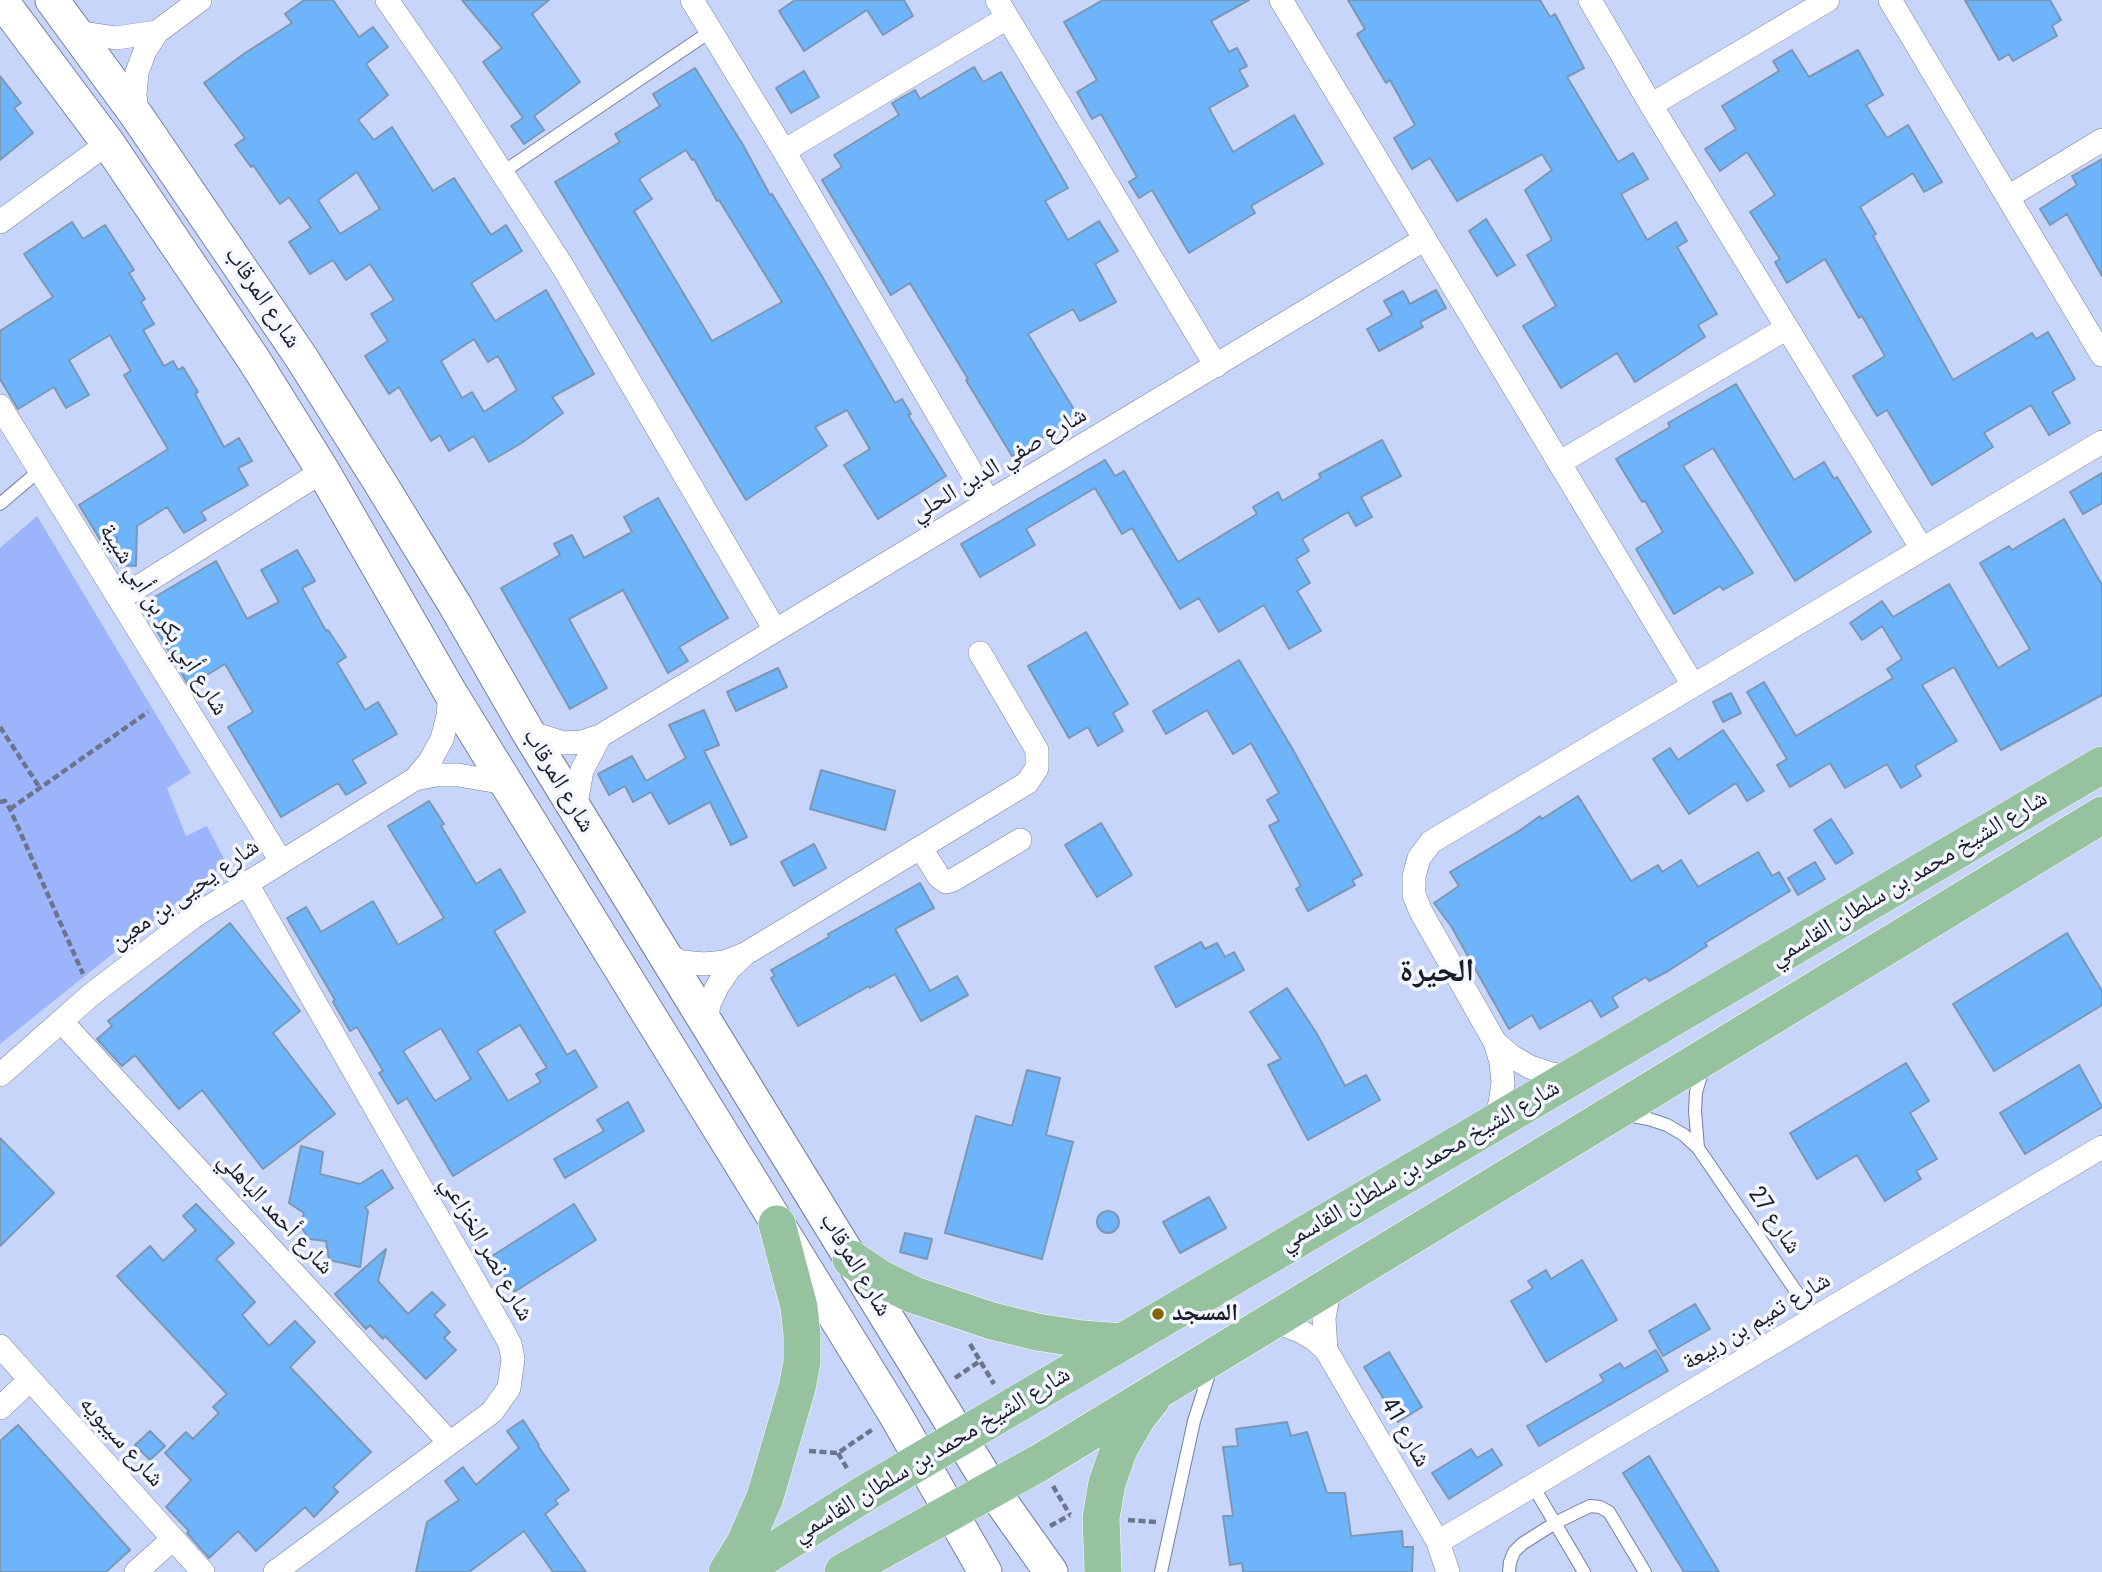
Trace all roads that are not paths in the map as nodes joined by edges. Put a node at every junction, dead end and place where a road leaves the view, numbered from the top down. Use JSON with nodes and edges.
{"nodes":[{"id":1,"x":1,"y":0,"type":"edge"},
{"id":2,"x":52,"y":0,"type":"edge"},
{"id":3,"x":200,"y":0,"type":"edge"},
{"id":4,"x":387,"y":0,"type":"edge"},
{"id":5,"x":692,"y":0,"type":"edge"},
{"id":6,"x":1281,"y":0,"type":"edge"},
{"id":7,"x":1590,"y":0,"type":"edge"},
{"id":8,"x":1828,"y":0,"type":"edge"},
{"id":9,"x":1890,"y":0,"type":"edge"},
{"id":10,"x":1002,"y":9,"type":"edge"},
{"id":11,"x":712,"y":30,"type":"junction"},
{"id":12,"x":76,"y":32,"type":"junction"},
{"id":13,"x":157,"y":32,"type":"junction"},
{"id":14,"x":1651,"y":105,"type":"junction"},
{"id":15,"x":137,"y":116,"type":"junction"},
{"id":16,"x":2102,"y":140,"type":"edge"},
{"id":17,"x":108,"y":143,"type":"junction"},
{"id":18,"x":784,"y":151,"type":"junction"},
{"id":19,"x":503,"y":172,"type":"junction"},
{"id":20,"x":2008,"y":197,"type":"junction"},
{"id":21,"x":0,"y":222,"type":"edge"},
{"id":22,"x":1425,"y":239,"type":"junction"},
{"id":23,"x":1787,"y":328,"type":"junction"},
{"id":24,"x":2102,"y":355,"type":"edge"},
{"id":25,"x":1216,"y":366,"type":"junction"},
{"id":26,"x":0,"y":406,"type":"edge"},
{"id":27,"x":2102,"y":442,"type":"edge"},
{"id":28,"x":1559,"y":463,"type":"junction"},
{"id":29,"x":40,"y":471,"type":"junction"},
{"id":30,"x":323,"y":471,"type":"junction"},
{"id":31,"x":989,"y":502,"type":"junction"},
{"id":32,"x":0,"y":504,"type":"edge"},
{"id":33,"x":1922,"y":549,"type":"junction"},
{"id":34,"x":119,"y":599,"type":"junction"},
{"id":35,"x":775,"y":631,"type":"junction"},
{"id":36,"x":981,"y":653,"type":"dead end"},
{"id":37,"x":1693,"y":685,"type":"junction"},
{"id":38,"x":450,"y":692,"type":"junction"},
{"id":39,"x":528,"y":732,"type":"junction"},
{"id":40,"x":600,"y":736,"type":"junction"},
{"id":41,"x":2102,"y":765,"type":"edge"},
{"id":42,"x":415,"y":779,"type":"junction"},
{"id":43,"x":506,"y":783,"type":"junction"},
{"id":44,"x":2102,"y":799,"type":"edge"},
{"id":45,"x":575,"y":810,"type":"junction"},
{"id":46,"x":2102,"y":815,"type":"edge"},
{"id":47,"x":2068,"y":835,"type":"junction"},
{"id":48,"x":1020,"y":840,"type":"dead end"},
{"id":49,"x":921,"y":849,"type":"junction"},
{"id":50,"x":281,"y":861,"type":"junction"},
{"id":51,"x":246,"y":881,"type":"junction"},
{"id":52,"x":664,"y":954,"type":"junction"},
{"id":53,"x":745,"y":954,"type":"junction"},
{"id":54,"x":61,"y":1021,"type":"junction"},
{"id":55,"x":706,"y":1023,"type":"junction"},
{"id":56,"x":1495,"y":1042,"type":"junction"},
{"id":57,"x":1707,"y":1057,"type":"junction"},
{"id":58,"x":0,"y":1075,"type":"edge"},
{"id":59,"x":1572,"y":1077,"type":"junction"},
{"id":60,"x":1611,"y":1115,"type":"junction"},
{"id":61,"x":1492,"y":1124,"type":"junction"},
{"id":62,"x":2102,"y":1147,"type":"edge"},
{"id":63,"x":1698,"y":1148,"type":"junction"},
{"id":64,"x":777,"y":1223,"type":"junction"},
{"id":65,"x":851,"y":1259,"type":"junction"},
{"id":66,"x":1330,"y":1286,"type":"junction"},
{"id":67,"x":1815,"y":1319,"type":"junction"},
{"id":68,"x":1268,"y":1324,"type":"junction"},
{"id":69,"x":1122,"y":1342,"type":"junction"},
{"id":70,"x":0,"y":1346,"type":"edge"},
{"id":71,"x":1326,"y":1350,"type":"junction"},
{"id":72,"x":1219,"y":1352,"type":"junction"},
{"id":73,"x":30,"y":1380,"type":"junction"},
{"id":74,"x":1159,"y":1390,"type":"junction"},
{"id":75,"x":0,"y":1408,"type":"edge"},
{"id":76,"x":960,"y":1437,"type":"junction"},
{"id":77,"x":450,"y":1443,"type":"junction"},
{"id":78,"x":921,"y":1461,"type":"junction"},
{"id":79,"x":1533,"y":1486,"type":"junction"},
{"id":80,"x":992,"y":1489,"type":"junction"},
{"id":81,"x":950,"y":1513,"type":"junction"},
{"id":82,"x":1555,"y":1523,"type":"junction"},
{"id":83,"x":173,"y":1539,"type":"junction"},
{"id":84,"x":1438,"y":1542,"type":"junction"},
{"id":85,"x":136,"y":1572,"type":"edge"},
{"id":86,"x":203,"y":1572,"type":"edge"},
{"id":87,"x":275,"y":1572,"type":"edge"},
{"id":88,"x":727,"y":1572,"type":"edge"},
{"id":89,"x":740,"y":1572,"type":"edge"},
{"id":90,"x":843,"y":1572,"type":"edge"},
{"id":91,"x":985,"y":1572,"type":"edge"},
{"id":92,"x":1051,"y":1572,"type":"edge"},
{"id":93,"x":1103,"y":1572,"type":"edge"},
{"id":94,"x":1161,"y":1572,"type":"edge"},
{"id":95,"x":1448,"y":1572,"type":"edge"},
{"id":96,"x":1509,"y":1572,"type":"edge"},
{"id":97,"x":1584,"y":1572,"type":"edge"},
{"id":98,"x":1645,"y":1572,"type":"edge"}],
"edges":[{"from":1,"to":17,"type":"main road","name":"شارع المرقاب"},
{"from":2,"to":12,"type":"main road","name":"شارع المرقاب"},
{"from":3,"to":13,"type":"street"},
{"from":4,"to":19,"type":"street"},
{"from":5,"to":11,"type":"street"},
{"from":6,"to":22,"type":"street"},
{"from":7,"to":14,"type":"street"},
{"from":8,"to":14,"type":"street"},
{"from":9,"to":20,"type":"street"},
{"from":10,"to":18,"type":"street"},
{"from":10,"to":25,"type":"street"},
{"from":11,"to":18,"type":"street"},
{"from":11,"to":19,"type":"lane"},
{"from":12,"to":13,"type":"street"},
{"from":12,"to":15,"type":"main road","name":"شارع المرقاب"},
{"from":13,"to":15,"type":"street"},
{"from":14,"to":23,"type":"street"},
{"from":15,"to":39,"type":"main road","name":"شارع المرقاب"},
{"from":16,"to":20,"type":"street"},
{"from":17,"to":21,"type":"street"},
{"from":17,"to":30,"type":"main road","name":"شارع المرقاب"},
{"from":18,"to":31,"type":"street"},
{"from":19,"to":35,"type":"street"},
{"from":20,"to":24,"type":"street"},
{"from":22,"to":25,"type":"street","name":"شارع صفي الدين الحلي"},
{"from":22,"to":28,"type":"street"},
{"from":23,"to":28,"type":"street"},
{"from":23,"to":33,"type":"street"},
{"from":25,"to":31,"type":"street","name":"شارع صفي الدين الحلي"},
{"from":26,"to":29,"type":"street","name":"شارع أبي بكر بن أبي شيبة"},
{"from":27,"to":33,"type":"street"},
{"from":28,"to":37,"type":"street"},
{"from":29,"to":32,"type":"lane"},
{"from":29,"to":34,"type":"street","name":"شارع أبي بكر بن أبي شيبة"},
{"from":30,"to":34,"type":"street"},
{"from":30,"to":38,"type":"main road","name":"شارع المرقاب"},
{"from":31,"to":35,"type":"street","name":"شارع صفي الدين الحلي"},
{"from":33,"to":37,"type":"street"},
{"from":34,"to":50,"type":"street","name":"شارع أبي بكر بن أبي شيبة"},
{"from":35,"to":40,"type":"street","name":"شارع صفي الدين الحلي"},
{"from":36,"to":49,"type":"street"},
{"from":37,"to":56,"type":"street"},
{"from":38,"to":42,"type":"street","name":"شارع يحيى بن معين"},
{"from":38,"to":43,"type":"main road","name":"شارع المرقاب"},
{"from":39,"to":40,"type":"street","name":"شارع صفي الدين الحلي"},
{"from":39,"to":45,"type":"main road","name":"شارع المرقاب"},
{"from":40,"to":45,"type":"street"},
{"from":41,"to":59,"type":"main road","name":"شارع الشيخ محمد بن سلطان القاسمي"},
{"from":42,"to":43,"type":"street","name":"شارع يحيى بن معين"},
{"from":42,"to":50,"type":"street","name":"شارع يحيى بن معين"},
{"from":43,"to":64,"type":"main road","name":"شارع المرقاب"},
{"from":44,"to":47,"type":"main road"},
{"from":45,"to":52,"type":"main road","name":"شارع المرقاب"},
{"from":46,"to":47,"type":"main road","name":"شارع الشيخ محمد بن سلطان القاسمي"},
{"from":47,"to":57,"type":"main road","name":"شارع الشيخ محمد بن سلطان القاسمي"},
{"from":48,"to":49,"type":"street"},
{"from":49,"to":53,"type":"street"},
{"from":50,"to":51,"type":"street","name":"شارع يحيى بن معين"},
{"from":51,"to":54,"type":"street","name":"شارع يحيى بن معين"},
{"from":51,"to":77,"type":"street","name":"شارع نصر الخزاعي"},
{"from":52,"to":53,"type":"street"},
{"from":52,"to":55,"type":"main road","name":"شارع المرقاب"},
{"from":53,"to":55,"type":"street"},
{"from":54,"to":58,"type":"street","name":"شارع يحيى بن معين"},
{"from":54,"to":77,"type":"street","name":"شارع أحمد الباهلي"},
{"from":55,"to":65,"type":"main road","name":"شارع المرقاب"},
{"from":56,"to":59,"type":"street"},
{"from":56,"to":61,"type":"street"},
{"from":57,"to":60,"type":"main road","name":"شارع الشيخ محمد بن سلطان القاسمي"},
{"from":57,"to":63,"type":"lane"},
{"from":59,"to":61,"type":"main road","name":"شارع الشيخ محمد بن سلطان القاسمي"},
{"from":60,"to":63,"type":"lane","name":"شارع 27"},
{"from":60,"to":66,"type":"main road","name":"شارع الشيخ محمد بن سلطان القاسمي"},
{"from":61,"to":69,"type":"main road","name":"شارع الشيخ محمد بن سلطان القاسمي"},
{"from":62,"to":67,"type":"street","name":"شارع تميم بن ربيعة"},
{"from":63,"to":67,"type":"lane","name":"شارع 27"},
{"from":64,"to":78,"type":"main road","name":"شارع المرقاب"},
{"from":64,"to":88,"type":"main road"},
{"from":65,"to":69,"type":"main road"},
{"from":65,"to":76,"type":"main road","name":"شارع المرقاب"},
{"from":66,"to":68,"type":"main road","name":"شارع الشيخ محمد بن سلطان القاسمي"},
{"from":66,"to":71,"type":"street","name":"شارع 41"},
{"from":67,"to":79,"type":"street","name":"شارع تميم بن ربيعة"},
{"from":68,"to":71,"type":"street","name":"شارع 41"},
{"from":68,"to":72,"type":"main road","name":"شارع الشيخ محمد بن سلطان القاسمي"},
{"from":69,"to":76,"type":"main road","name":"شارع الشيخ محمد بن سلطان القاسمي"},
{"from":70,"to":73,"type":"street","name":"شارع سيبويه"},
{"from":71,"to":84,"type":"street","name":"شارع 41"},
{"from":72,"to":74,"type":"main road","name":"شارع الشيخ محمد بن سلطان القاسمي"},
{"from":72,"to":94,"type":"lane"},
{"from":73,"to":75,"type":"street"},
{"from":73,"to":83,"type":"street","name":"شارع سيبويه"},
{"from":74,"to":80,"type":"main road","name":"شارع الشيخ محمد بن سلطان القاسمي"},
{"from":74,"to":93,"type":"main road"},
{"from":76,"to":78,"type":"main road","name":"شارع الشيخ محمد بن سلطان القاسمي"},
{"from":76,"to":80,"type":"main road","name":"شارع المرقاب"},
{"from":77,"to":87,"type":"street","name":"شارع نصر الخزاعي"},
{"from":78,"to":81,"type":"main road","name":"شارع المرقاب"},
{"from":78,"to":89,"type":"main road","name":"شارع الشيخ محمد بن سلطان القاسمي"},
{"from":79,"to":82,"type":"lane"},
{"from":79,"to":84,"type":"street","name":"شارع تميم بن ربيعة"},
{"from":80,"to":81,"type":"main road","name":"شارع الشيخ محمد بن سلطان القاسمي"},
{"from":80,"to":92,"type":"main road","name":"شارع المرقاب"},
{"from":81,"to":90,"type":"main road","name":"شارع الشيخ محمد بن سلطان القاسمي"},
{"from":81,"to":91,"type":"main road","name":"شارع المرقاب"},
{"from":82,"to":96,"type":"lane"},
{"from":82,"to":97,"type":"lane"},
{"from":82,"to":98,"type":"lane"},
{"from":83,"to":85,"type":"street"},
{"from":83,"to":86,"type":"street","name":"شارع سيبويه"},
{"from":84,"to":95,"type":"street","name":"شارع 41"}]}
